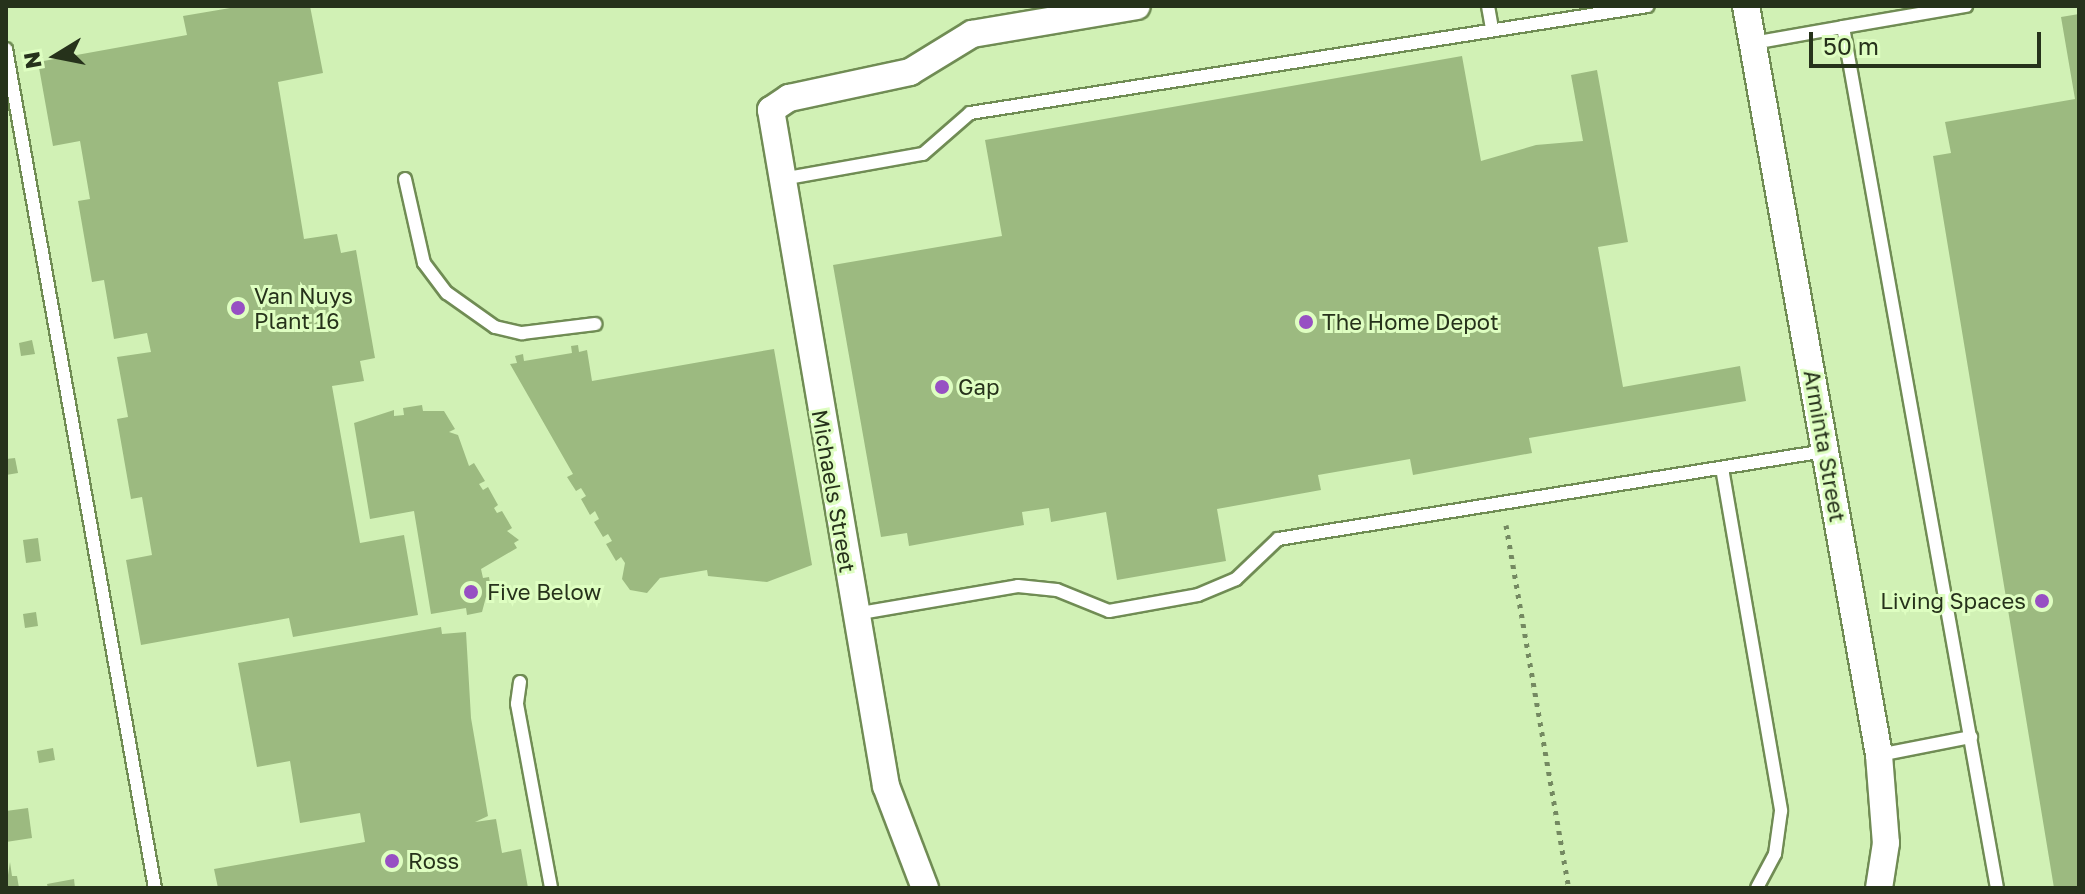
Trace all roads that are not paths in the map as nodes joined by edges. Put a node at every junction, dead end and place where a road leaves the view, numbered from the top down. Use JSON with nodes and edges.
{"nodes":[{"id":1,"x":1136,"y":6,"type":"edge"},
{"id":2,"x":1488,"y":6,"type":"edge"},
{"id":3,"x":1648,"y":6,"type":"edge"},
{"id":4,"x":1746,"y":6,"type":"edge"},
{"id":5,"x":1966,"y":6,"type":"edge"},
{"id":6,"x":1843,"y":27,"type":"junction"},
{"id":7,"x":1492,"y":28,"type":"junction"},
{"id":8,"x":1753,"y":43,"type":"junction"},
{"id":9,"x":6,"y":49,"type":"edge"},
{"id":10,"x":405,"y":179,"type":"dead end"},
{"id":11,"x":779,"y":179,"type":"junction"},
{"id":12,"x":595,"y":324,"type":"dead end"},
{"id":13,"x":1825,"y":451,"type":"junction"},
{"id":14,"x":1722,"y":468,"type":"junction"},
{"id":15,"x":855,"y":614,"type":"junction"},
{"id":16,"x":520,"y":682,"type":"dead end"},
{"id":17,"x":1971,"y":737,"type":"junction"},
{"id":18,"x":1879,"y":755,"type":"junction"},
{"id":19,"x":155,"y":888,"type":"edge"},
{"id":20,"x":551,"y":888,"type":"edge"},
{"id":21,"x":925,"y":888,"type":"edge"},
{"id":22,"x":1757,"y":888,"type":"edge"},
{"id":23,"x":1879,"y":888,"type":"edge"},
{"id":24,"x":1997,"y":888,"type":"edge"}],
"edges":[{"from":1,"to":11,"type":"street","name":"Michaels Street"},
{"from":2,"to":7,"type":"lane"},
{"from":3,"to":7,"type":"lane"},
{"from":4,"to":8,"type":"street","name":"Arminta Street"},
{"from":5,"to":6,"type":"lane"},
{"from":6,"to":8,"type":"lane"},
{"from":6,"to":17,"type":"lane"},
{"from":7,"to":11,"type":"lane"},
{"from":8,"to":13,"type":"street","name":"Arminta Street"},
{"from":9,"to":19,"type":"lane"},
{"from":10,"to":12,"type":"lane"},
{"from":11,"to":15,"type":"street","name":"Michaels Street"},
{"from":13,"to":14,"type":"lane"},
{"from":13,"to":18,"type":"street","name":"Arminta Street"},
{"from":14,"to":15,"type":"lane"},
{"from":14,"to":22,"type":"lane"},
{"from":15,"to":21,"type":"street","name":"Michaels Street"},
{"from":16,"to":20,"type":"lane"},
{"from":17,"to":18,"type":"lane"},
{"from":17,"to":24,"type":"lane"},
{"from":18,"to":23,"type":"street","name":"Arminta Street"}]}
